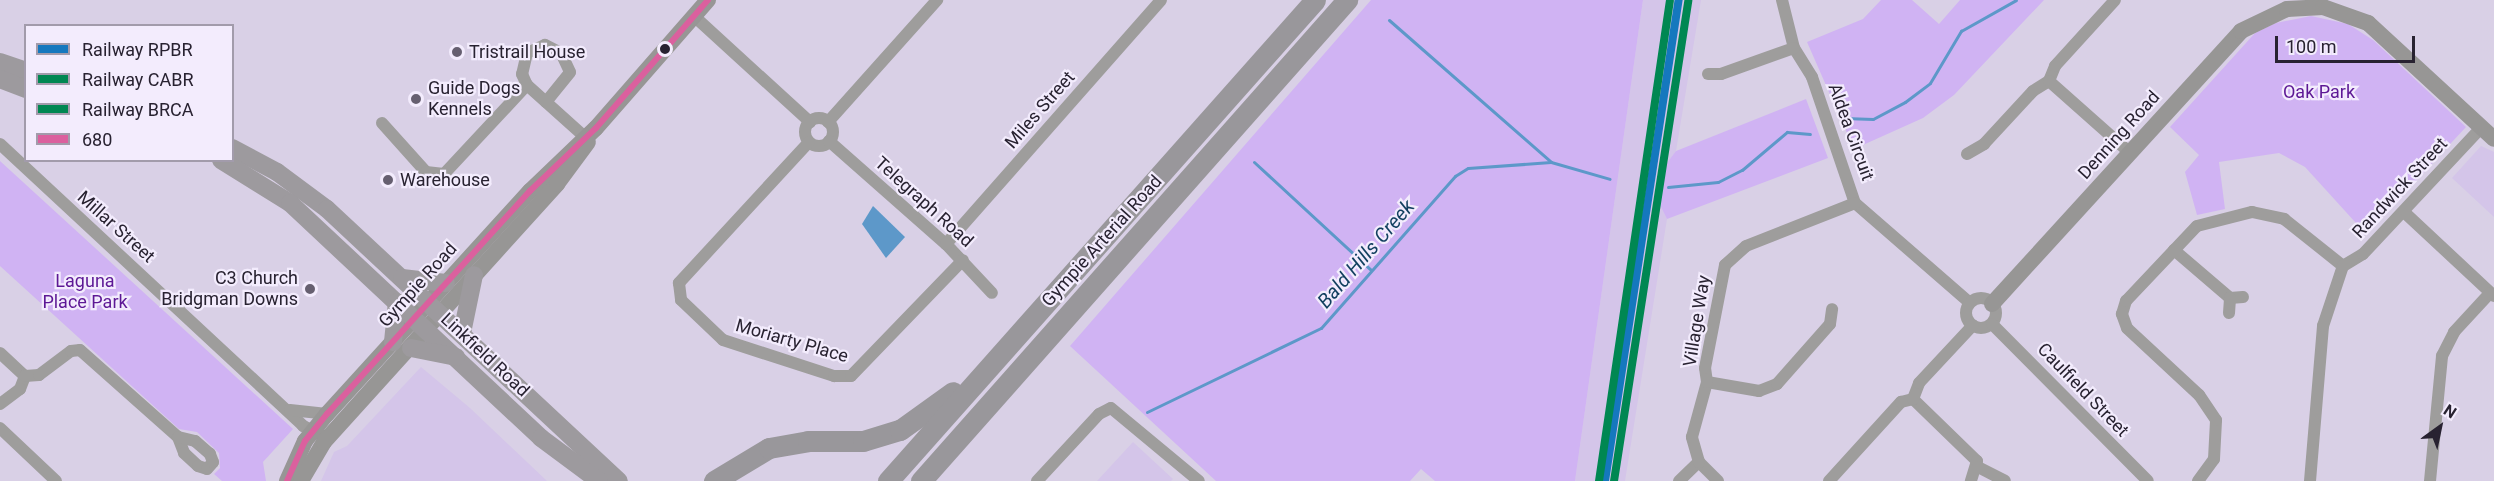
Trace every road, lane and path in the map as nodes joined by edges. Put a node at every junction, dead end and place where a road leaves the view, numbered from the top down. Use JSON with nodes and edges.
{"nodes":[{"id":1,"x":708,"y":0,"type":"edge"},
{"id":2,"x":937,"y":0,"type":"edge"},
{"id":3,"x":1161,"y":0,"type":"edge"},
{"id":4,"x":1316,"y":0,"type":"edge"},
{"id":5,"x":1347,"y":0,"type":"edge"},
{"id":6,"x":1782,"y":0,"type":"edge"},
{"id":7,"x":2115,"y":0,"type":"edge"},
{"id":8,"x":696,"y":17,"type":"junction"},
{"id":9,"x":1794,"y":48,"type":"junction"},
{"id":10,"x":0,"y":62,"type":"edge"},
{"id":11,"x":24,"y":70,"type":"edge"},
{"id":12,"x":1708,"y":74,"type":"dead end"},
{"id":13,"x":0,"y":79,"type":"edge"},
{"id":14,"x":2049,"y":81,"type":"junction"},
{"id":15,"x":527,"y":85,"type":"junction"},
{"id":16,"x":24,"y":88,"type":"edge"},
{"id":17,"x":546,"y":102,"type":"junction"},
{"id":18,"x":810,"y":122,"type":"junction"},
{"id":19,"x":828,"y":122,"type":"junction"},
{"id":20,"x":382,"y":123,"type":"dead end"},
{"id":21,"x":590,"y":132,"type":"junction"},
{"id":22,"x":2487,"y":133,"type":"edge"},
{"id":23,"x":829,"y":141,"type":"junction"},
{"id":24,"x":810,"y":142,"type":"junction"},
{"id":25,"x":0,"y":144,"type":"edge"},
{"id":26,"x":234,"y":149,"type":"edge"},
{"id":27,"x":2129,"y":153,"type":"junction"},
{"id":28,"x":1967,"y":154,"type":"dead end"},
{"id":29,"x":224,"y":162,"type":"edge"},
{"id":30,"x":1855,"y":203,"type":"junction"},
{"id":31,"x":2404,"y":212,"type":"junction"},
{"id":32,"x":946,"y":244,"type":"junction"},
{"id":33,"x":2174,"y":250,"type":"junction"},
{"id":34,"x":963,"y":260,"type":"junction"},
{"id":35,"x":2343,"y":266,"type":"junction"},
{"id":36,"x":474,"y":275,"type":"junction"},
{"id":37,"x":402,"y":278,"type":"junction"},
{"id":38,"x":446,"y":283,"type":"junction"},
{"id":39,"x":992,"y":293,"type":"dead end"},
{"id":40,"x":2492,"y":294,"type":"edge"},
{"id":41,"x":2243,"y":297,"type":"dead end"},
{"id":42,"x":2230,"y":298,"type":"junction"},
{"id":43,"x":397,"y":302,"type":"junction"},
{"id":44,"x":1970,"y":303,"type":"junction"},
{"id":45,"x":1992,"y":304,"type":"junction"},
{"id":46,"x":435,"y":309,"type":"junction"},
{"id":47,"x":1832,"y":309,"type":"dead end"},
{"id":48,"x":2229,"y":313,"type":"dead end"},
{"id":49,"x":421,"y":324,"type":"junction"},
{"id":50,"x":1992,"y":324,"type":"junction"},
{"id":51,"x":1972,"y":325,"type":"junction"},
{"id":52,"x":462,"y":333,"type":"junction"},
{"id":53,"x":393,"y":342,"type":"junction"},
{"id":54,"x":411,"y":348,"type":"junction"},
{"id":55,"x":0,"y":353,"type":"edge"},
{"id":56,"x":456,"y":357,"type":"junction"},
{"id":57,"x":986,"y":372,"type":"junction"},
{"id":58,"x":25,"y":376,"type":"junction"},
{"id":59,"x":1707,"y":382,"type":"junction"},
{"id":60,"x":1913,"y":399,"type":"junction"},
{"id":61,"x":0,"y":404,"type":"edge"},
{"id":62,"x":289,"y":409,"type":"junction"},
{"id":63,"x":327,"y":414,"type":"junction"},
{"id":64,"x":0,"y":428,"type":"edge"},
{"id":65,"x":312,"y":432,"type":"junction"},
{"id":66,"x":331,"y":435,"type":"junction"},
{"id":67,"x":178,"y":437,"type":"dead end"},
{"id":68,"x":1699,"y":462,"type":"junction"},
{"id":69,"x":1978,"y":467,"type":"junction"},
{"id":70,"x":56,"y":481,"type":"edge"},
{"id":71,"x":287,"y":481,"type":"edge"},
{"id":72,"x":301,"y":481,"type":"edge"},
{"id":73,"x":599,"y":481,"type":"edge"},
{"id":74,"x":619,"y":481,"type":"edge"},
{"id":75,"x":714,"y":481,"type":"edge"},
{"id":76,"x":888,"y":481,"type":"edge"},
{"id":77,"x":921,"y":481,"type":"edge"},
{"id":78,"x":1037,"y":481,"type":"edge"},
{"id":79,"x":1199,"y":481,"type":"edge"},
{"id":80,"x":1679,"y":481,"type":"edge"},
{"id":81,"x":1718,"y":481,"type":"edge"},
{"id":82,"x":1829,"y":481,"type":"edge"},
{"id":83,"x":1971,"y":481,"type":"edge"},
{"id":84,"x":2005,"y":481,"type":"edge"},
{"id":85,"x":2148,"y":481,"type":"edge"},
{"id":86,"x":2198,"y":481,"type":"edge"},
{"id":87,"x":2310,"y":481,"type":"edge"},
{"id":88,"x":2430,"y":481,"type":"edge"}],
"edges":[{"from":1,"to":8,"type":"main road","name":"Gympie Road"},
{"from":2,"to":19,"type":"street"},
{"from":3,"to":32,"type":"street","name":"Miles Street"},
{"from":4,"to":57,"type":"highway","name":"Gympie Arterial Road"},
{"from":5,"to":77,"type":"highway","name":"Gympie Arterial Road"},
{"from":6,"to":9,"type":"street","name":"Aldea Circuit"},
{"from":7,"to":14,"type":"street"},
{"from":8,"to":18,"type":"street"},
{"from":8,"to":21,"type":"main road","name":"Gympie Road"},
{"from":9,"to":12,"type":"street"},
{"from":9,"to":30,"type":"street","name":"Aldea Circuit"},
{"from":10,"to":11,"type":"main road"},
{"from":13,"to":16,"type":"main road"},
{"from":14,"to":27,"type":"street"},
{"from":14,"to":28,"type":"street"},
{"from":15,"to":17,"type":"street"},
{"from":15,"to":17,"type":"street"},
{"from":15,"to":20,"type":"street"},
{"from":17,"to":21,"type":"street"},
{"from":18,"to":19,"type":"street"},
{"from":18,"to":24,"type":"street"},
{"from":19,"to":23,"type":"street"},
{"from":21,"to":36,"type":"main road","name":"Gympie Road"},
{"from":21,"to":38,"type":"main road","name":"Gympie Road"},
{"from":22,"to":27,"type":"main road","name":"Denning Road"},
{"from":22,"to":31,"type":"street","name":"Randwick Street"},
{"from":23,"to":24,"type":"street"},
{"from":23,"to":32,"type":"street","name":"Telegraph Road"},
{"from":24,"to":34,"type":"street","name":"Moriarty Place"},
{"from":25,"to":62,"type":"street","name":"Millar Street"},
{"from":26,"to":37,"type":"main road","name":"Linkfield Road"},
{"from":27,"to":45,"type":"main road","name":"Denning Road"},
{"from":29,"to":43,"type":"main road","name":"Linkfield Road"},
{"from":30,"to":44,"type":"street","name":"Aldea Circuit"},
{"from":30,"to":59,"type":"street","name":"Village Way"},
{"from":31,"to":35,"type":"street","name":"Randwick Street"},
{"from":31,"to":40,"type":"street"},
{"from":32,"to":34,"type":"street","name":"Telegraph Road"},
{"from":33,"to":35,"type":"street"},
{"from":33,"to":42,"type":"street"},
{"from":33,"to":86,"type":"street"},
{"from":34,"to":39,"type":"street","name":"Telegraph Road"},
{"from":35,"to":87,"type":"street"},
{"from":36,"to":46,"type":"main road","name":"Gympie Road"},
{"from":36,"to":52,"type":"main road"},
{"from":37,"to":38,"type":"main road"},
{"from":37,"to":46,"type":"main road","name":"Linkfield Road"},
{"from":38,"to":46,"type":"main road","name":"Gympie Road"},
{"from":40,"to":88,"type":"street"},
{"from":41,"to":42,"type":"street"},
{"from":42,"to":48,"type":"street"},
{"from":43,"to":49,"type":"main road","name":"Linkfield Road"},
{"from":43,"to":53,"type":"main road"},
{"from":44,"to":45,"type":"street"},
{"from":44,"to":51,"type":"street"},
{"from":45,"to":50,"type":"street"},
{"from":46,"to":49,"type":"main road","name":"Gympie Road"},
{"from":46,"to":52,"type":"main road","name":"Linkfield Road"},
{"from":47,"to":59,"type":"street"},
{"from":49,"to":53,"type":"main road","name":"Gympie Road"},
{"from":49,"to":54,"type":"main road","name":"Gympie Road"},
{"from":49,"to":56,"type":"main road","name":"Linkfield Road"},
{"from":50,"to":51,"type":"street"},
{"from":50,"to":85,"type":"street","name":"Caulfield Street"},
{"from":51,"to":60,"type":"street"},
{"from":52,"to":74,"type":"main road","name":"Linkfield Road"},
{"from":53,"to":63,"type":"main road","name":"Gympie Road"},
{"from":54,"to":56,"type":"main road"},
{"from":54,"to":66,"type":"main road","name":"Gympie Road"},
{"from":55,"to":58,"type":"street"},
{"from":56,"to":73,"type":"main road","name":"Linkfield Road"},
{"from":57,"to":75,"type":"highway"},
{"from":57,"to":76,"type":"highway","name":"Gympie Arterial Road"},
{"from":58,"to":61,"type":"street"},
{"from":58,"to":67,"type":"street"},
{"from":59,"to":68,"type":"street","name":"Village Way"},
{"from":60,"to":69,"type":"street"},
{"from":60,"to":82,"type":"street"},
{"from":62,"to":63,"type":"street"},
{"from":62,"to":65,"type":"street","name":"Millar Street"},
{"from":63,"to":65,"type":"main road","name":"Gympie Road"},
{"from":64,"to":70,"type":"street"},
{"from":65,"to":66,"type":"street"},
{"from":65,"to":71,"type":"main road","name":"Gympie Road"},
{"from":66,"to":72,"type":"main road","name":"Gympie Road"},
{"from":68,"to":80,"type":"street"},
{"from":68,"to":81,"type":"street"},
{"from":69,"to":83,"type":"street"},
{"from":69,"to":84,"type":"street"},
{"from":78,"to":79,"type":"street"}]}
